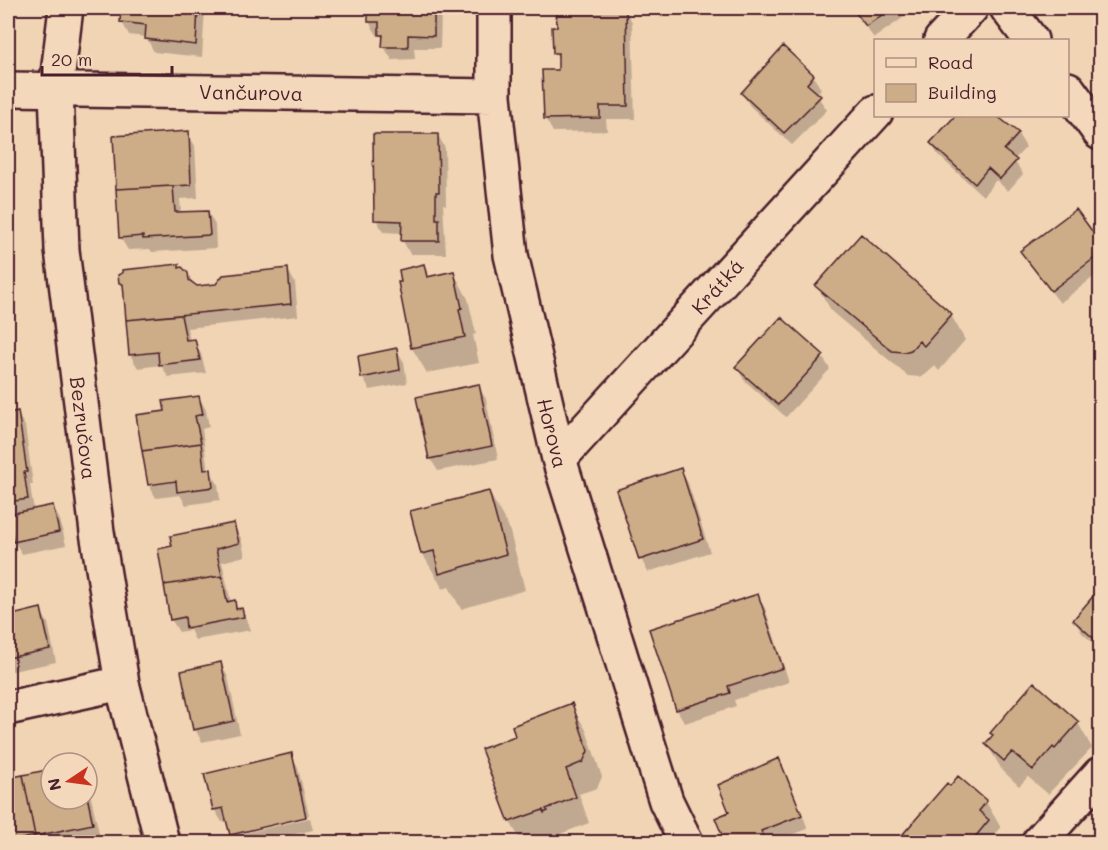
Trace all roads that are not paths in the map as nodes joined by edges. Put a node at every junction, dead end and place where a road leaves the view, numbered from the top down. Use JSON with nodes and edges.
{"nodes":[{"id":1,"x":66,"y":8,"type":"edge"},
{"id":2,"x":494,"y":8,"type":"edge"},
{"id":3,"x":971,"y":8,"type":"edge"},
{"id":4,"x":1007,"y":8,"type":"edge"},
{"id":5,"x":942,"y":39,"type":"edge"},
{"id":6,"x":1031,"y":39,"type":"edge"},
{"id":7,"x":8,"y":89,"type":"edge"},
{"id":8,"x":56,"y":90,"type":"junction"},
{"id":9,"x":1069,"y":90,"type":"edge"},
{"id":10,"x":494,"y":96,"type":"junction"},
{"id":11,"x":874,"y":114,"type":"edge"},
{"id":12,"x":1101,"y":133,"type":"edge"},
{"id":13,"x":559,"y":459,"type":"junction"},
{"id":14,"x":122,"y":683,"type":"junction"},
{"id":15,"x":8,"y":708,"type":"edge"},
{"id":16,"x":1101,"y":774,"type":"edge"},
{"id":17,"x":162,"y":843,"type":"edge"},
{"id":18,"x":686,"y":843,"type":"edge"},
{"id":19,"x":1039,"y":843,"type":"edge"}],
"edges":[{"from":1,"to":8,"type":"street","name":"Bezručova"},
{"from":2,"to":10,"type":"street","name":"Horova"},
{"from":3,"to":5,"type":"street"},
{"from":4,"to":6,"type":"street"},
{"from":7,"to":8,"type":"street","name":"Vančurova"},
{"from":8,"to":10,"type":"street","name":"Vančurova"},
{"from":8,"to":14,"type":"street","name":"Bezručova"},
{"from":9,"to":12,"type":"street"},
{"from":10,"to":13,"type":"street","name":"Horova"},
{"from":11,"to":13,"type":"street","name":"Krátká"},
{"from":13,"to":18,"type":"street","name":"Horova"},
{"from":14,"to":15,"type":"street"},
{"from":14,"to":17,"type":"street","name":"Bezručova"},
{"from":16,"to":19,"type":"street"}]}
